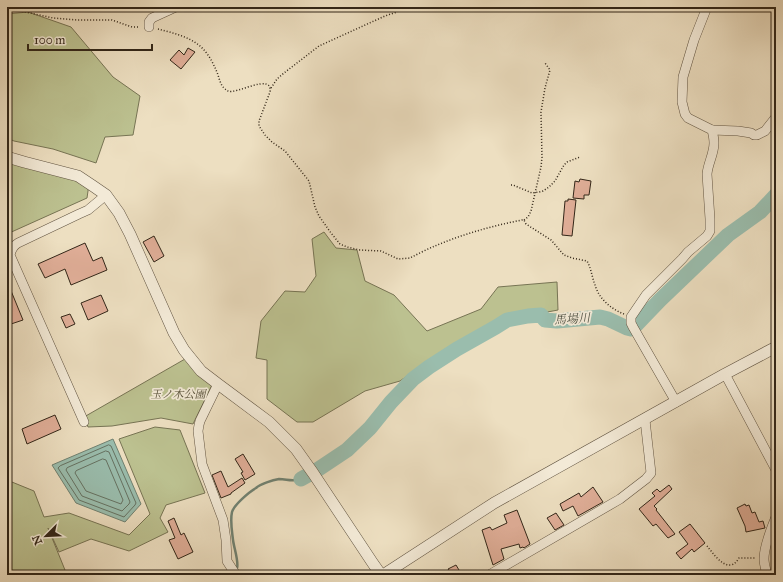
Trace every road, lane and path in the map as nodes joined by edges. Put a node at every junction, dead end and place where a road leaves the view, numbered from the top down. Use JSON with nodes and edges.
{"nodes":[{"id":1,"x":176,"y":7,"type":"edge"},
{"id":2,"x":404,"y":7,"type":"edge"},
{"id":3,"x":707,"y":7,"type":"edge"},
{"id":4,"x":7,"y":11,"type":"edge"},
{"id":5,"x":149,"y":27,"type":"junction"},
{"id":6,"x":545,"y":63,"type":"dead end"},
{"id":7,"x":271,"y":89,"type":"junction"},
{"id":8,"x":776,"y":117,"type":"edge"},
{"id":9,"x":712,"y":130,"type":"junction"},
{"id":10,"x":7,"y":157,"type":"edge"},
{"id":11,"x":580,"y":157,"type":"dead end"},
{"id":12,"x":511,"y":185,"type":"dead end"},
{"id":13,"x":535,"y":193,"type":"junction"},
{"id":14,"x":106,"y":196,"type":"junction"},
{"id":15,"x":524,"y":220,"type":"junction"},
{"id":16,"x":631,"y":317,"type":"junction"},
{"id":17,"x":776,"y":347,"type":"edge"},
{"id":18,"x":725,"y":374,"type":"junction"},
{"id":19,"x":218,"y":384,"type":"junction"},
{"id":20,"x":676,"y":402,"type":"junction"},
{"id":21,"x":645,"y":420,"type":"junction"},
{"id":22,"x":84,"y":422,"type":"dead end"},
{"id":23,"x":776,"y":470,"type":"edge"},
{"id":24,"x":776,"y":517,"type":"edge"},
{"id":25,"x":707,"y":546,"type":"dead end"},
{"id":26,"x":764,"y":555,"type":"junction"},
{"id":27,"x":236,"y":575,"type":"edge"},
{"id":28,"x":382,"y":575,"type":"edge"},
{"id":29,"x":489,"y":575,"type":"edge"},
{"id":30,"x":767,"y":575,"type":"edge"}],
"edges":[{"from":1,"to":5,"type":"street"},
{"from":2,"to":7,"type":"path"},
{"from":3,"to":9,"type":"street"},
{"from":4,"to":5,"type":"path"},
{"from":5,"to":7,"type":"path"},
{"from":6,"to":13,"type":"path"},
{"from":7,"to":15,"type":"path"},
{"from":8,"to":9,"type":"street"},
{"from":9,"to":16,"type":"street"},
{"from":10,"to":14,"type":"street"},
{"from":11,"to":13,"type":"path"},
{"from":12,"to":13,"type":"path"},
{"from":13,"to":15,"type":"path"},
{"from":14,"to":19,"type":"street"},
{"from":14,"to":22,"type":"street"},
{"from":15,"to":16,"type":"path"},
{"from":16,"to":20,"type":"street"},
{"from":17,"to":18,"type":"street"},
{"from":18,"to":20,"type":"street"},
{"from":18,"to":23,"type":"street"},
{"from":19,"to":27,"type":"street"},
{"from":19,"to":28,"type":"street"},
{"from":20,"to":21,"type":"street"},
{"from":21,"to":28,"type":"street"},
{"from":21,"to":29,"type":"street"},
{"from":24,"to":26,"type":"street"},
{"from":25,"to":26,"type":"path"},
{"from":26,"to":30,"type":"street"}]}
